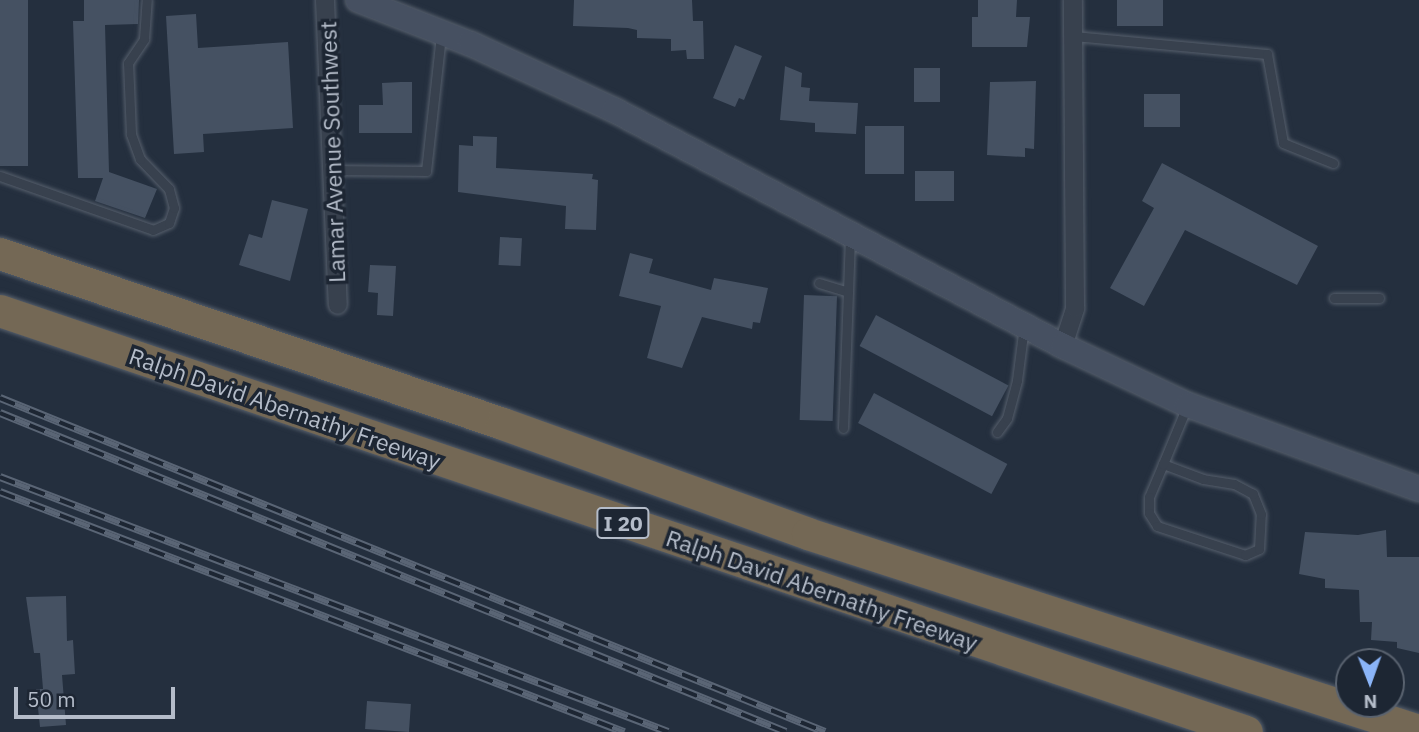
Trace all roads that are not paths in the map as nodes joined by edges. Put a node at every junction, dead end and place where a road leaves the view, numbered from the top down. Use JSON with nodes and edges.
{"nodes":[{"id":1,"x":146,"y":0,"type":"edge"},
{"id":2,"x":325,"y":0,"type":"edge"},
{"id":3,"x":358,"y":0,"type":"edge"},
{"id":4,"x":1073,"y":0,"type":"edge"},
{"id":5,"x":441,"y":33,"type":"junction"},
{"id":6,"x":1073,"y":36,"type":"junction"},
{"id":7,"x":1333,"y":163,"type":"dead end"},
{"id":8,"x":333,"y":170,"type":"junction"},
{"id":9,"x":0,"y":176,"type":"edge"},
{"id":10,"x":850,"y":232,"type":"junction"},
{"id":11,"x":0,"y":254,"type":"edge"},
{"id":12,"x":819,"y":283,"type":"dead end"},
{"id":13,"x":848,"y":292,"type":"junction"},
{"id":14,"x":1334,"y":298,"type":"dead end"},
{"id":15,"x":1379,"y":298,"type":"dead end"},
{"id":16,"x":338,"y":305,"type":"dead end"},
{"id":17,"x":0,"y":311,"type":"edge"},
{"id":18,"x":1024,"y":325,"type":"junction"},
{"id":19,"x":1063,"y":346,"type":"junction"},
{"id":20,"x":1188,"y":405,"type":"junction"},
{"id":21,"x":843,"y":428,"type":"dead end"},
{"id":22,"x":997,"y":432,"type":"dead end"},
{"id":23,"x":1163,"y":464,"type":"junction"},
{"id":24,"x":1419,"y":489,"type":"edge"},
{"id":25,"x":1419,"y":731,"type":"edge"},
{"id":26,"x":1247,"y":732,"type":"edge"}],
"edges":[{"from":1,"to":9,"type":"lane"},
{"from":2,"to":8,"type":"street","name":"Lamar Avenue Southwest"},
{"from":3,"to":5,"type":"main road"},
{"from":4,"to":6,"type":"street"},
{"from":5,"to":8,"type":"lane"},
{"from":5,"to":10,"type":"main road"},
{"from":6,"to":7,"type":"lane"},
{"from":6,"to":19,"type":"street"},
{"from":8,"to":16,"type":"street","name":"Lamar Avenue Southwest"},
{"from":10,"to":13,"type":"lane"},
{"from":10,"to":18,"type":"main road"},
{"from":11,"to":25,"type":"highway","number":"I 20"},
{"from":12,"to":13,"type":"lane"},
{"from":13,"to":21,"type":"lane"},
{"from":14,"to":15,"type":"lane"},
{"from":17,"to":26,"type":"highway","name":"Ralph David Abernathy Freeway","number":"I 20"},
{"from":18,"to":19,"type":"main road"},
{"from":18,"to":22,"type":"lane"},
{"from":19,"to":20,"type":"main road"},
{"from":20,"to":23,"type":"lane"},
{"from":20,"to":24,"type":"main road"},
{"from":23,"to":23,"type":"lane"}]}
